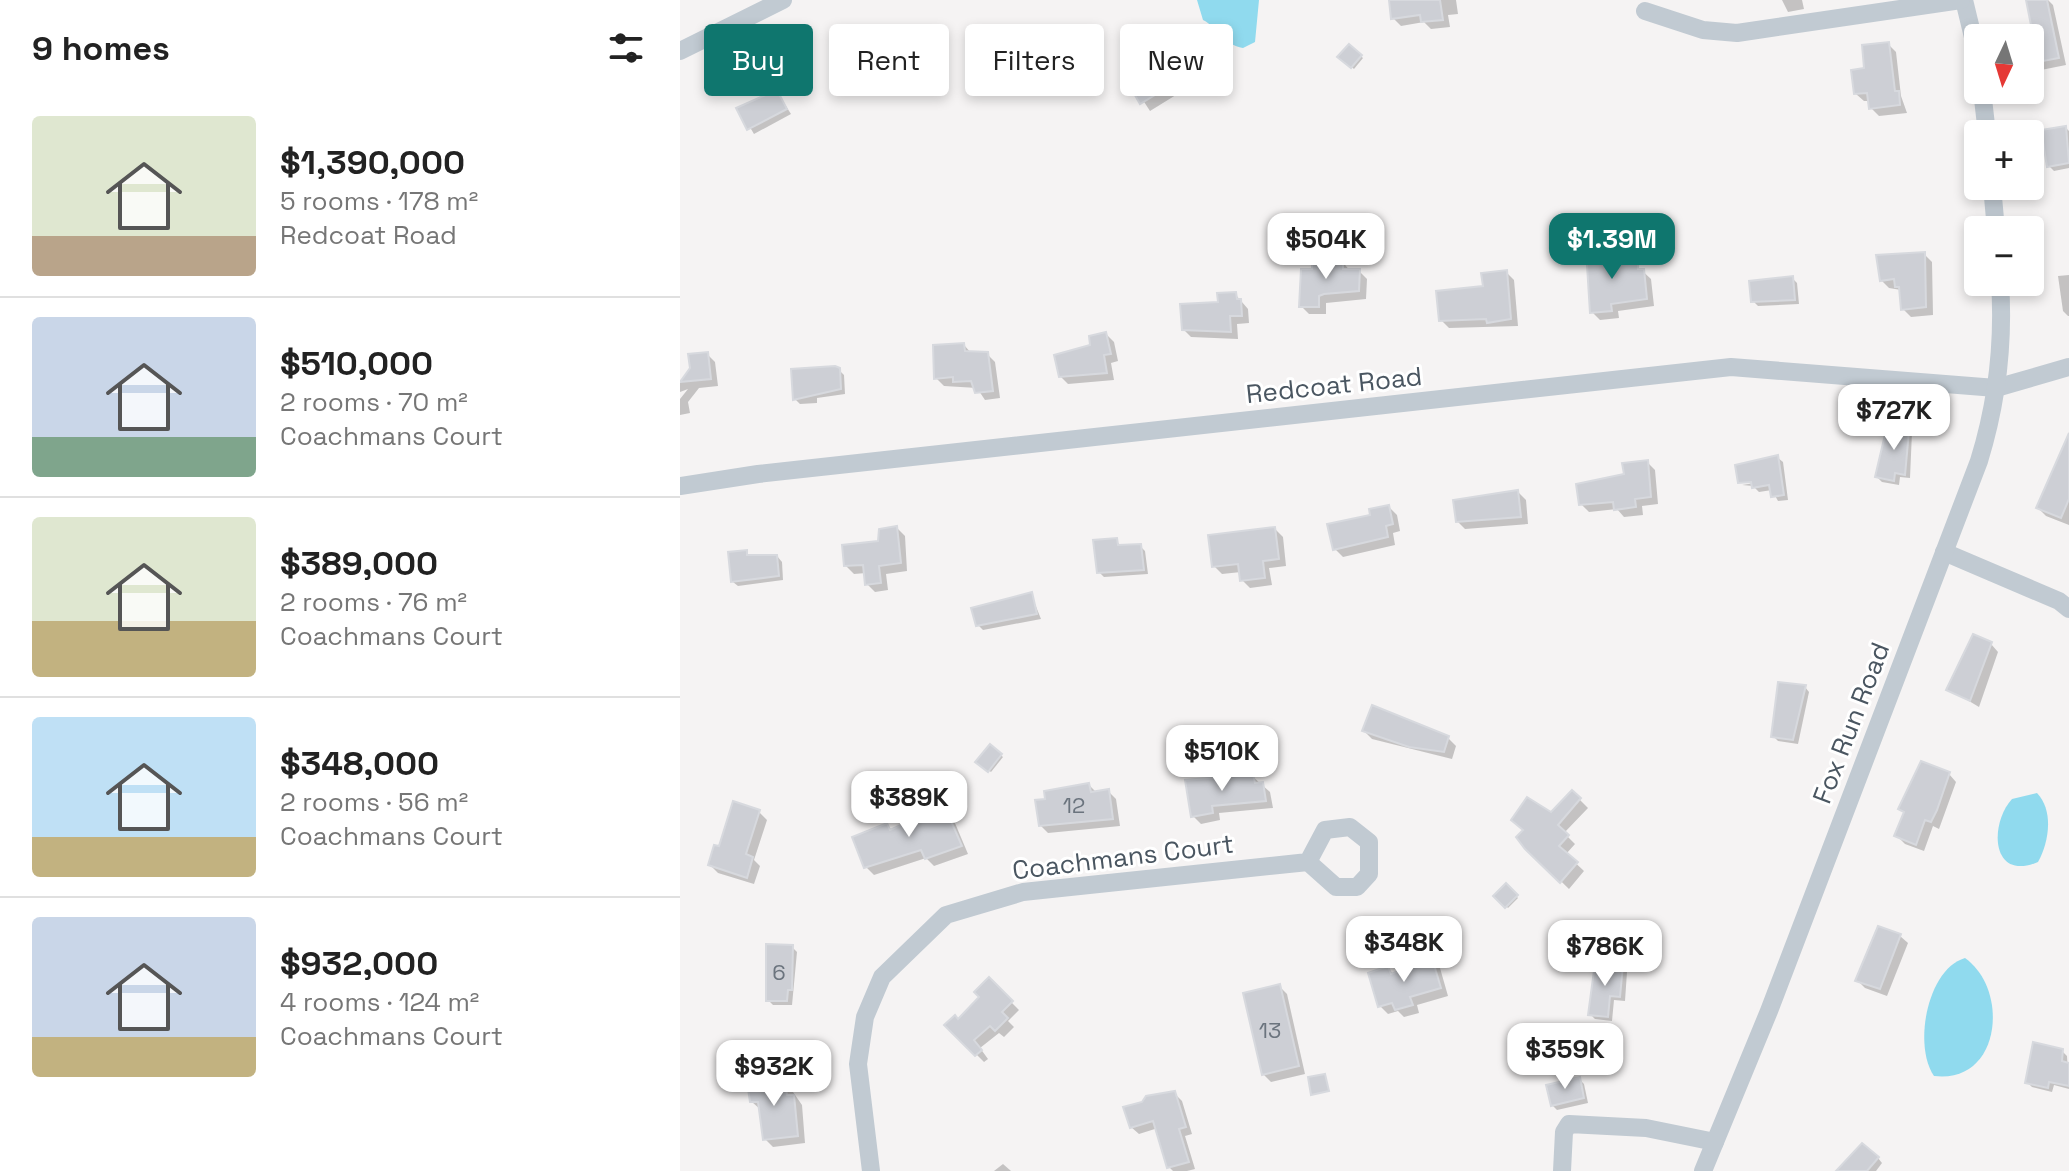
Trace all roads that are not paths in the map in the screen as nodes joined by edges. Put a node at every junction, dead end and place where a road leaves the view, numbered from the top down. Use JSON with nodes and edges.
{"nodes":[{"id":1,"x":783,"y":0,"type":"edge"},
{"id":2,"x":1963,"y":0,"type":"edge"},
{"id":3,"x":1645,"y":11,"type":"dead end"},
{"id":4,"x":1969,"y":24,"type":"edge"},
{"id":5,"x":680,"y":51,"type":"edge"},
{"id":6,"x":2001,"y":296,"type":"edge"},
{"id":7,"x":2069,"y":367,"type":"edge"},
{"id":8,"x":1996,"y":388,"type":"junction"},
{"id":9,"x":680,"y":486,"type":"edge"},
{"id":10,"x":1944,"y":552,"type":"junction"},
{"id":11,"x":2069,"y":609,"type":"edge"},
{"id":12,"x":1308,"y":862,"type":"dead end"},
{"id":13,"x":1715,"y":1142,"type":"junction"},
{"id":14,"x":871,"y":1171,"type":"edge"},
{"id":15,"x":1562,"y":1171,"type":"edge"},
{"id":16,"x":1703,"y":1171,"type":"edge"}],
"edges":[{"from":1,"to":5,"type":"street"},
{"from":2,"to":3,"type":"street"},
{"from":2,"to":4,"type":"street"},
{"from":6,"to":8,"type":"street","name":"Fox Run Road"},
{"from":7,"to":8,"type":"street"},
{"from":8,"to":9,"type":"street","name":"Redcoat Road"},
{"from":8,"to":10,"type":"street","name":"Fox Run Road"},
{"from":10,"to":11,"type":"street"},
{"from":10,"to":13,"type":"street","name":"Fox Run Road"},
{"from":12,"to":14,"type":"street","name":"Coachmans Court"},
{"from":13,"to":15,"type":"street"},
{"from":13,"to":16,"type":"street","name":"Fox Run Road"}]}
